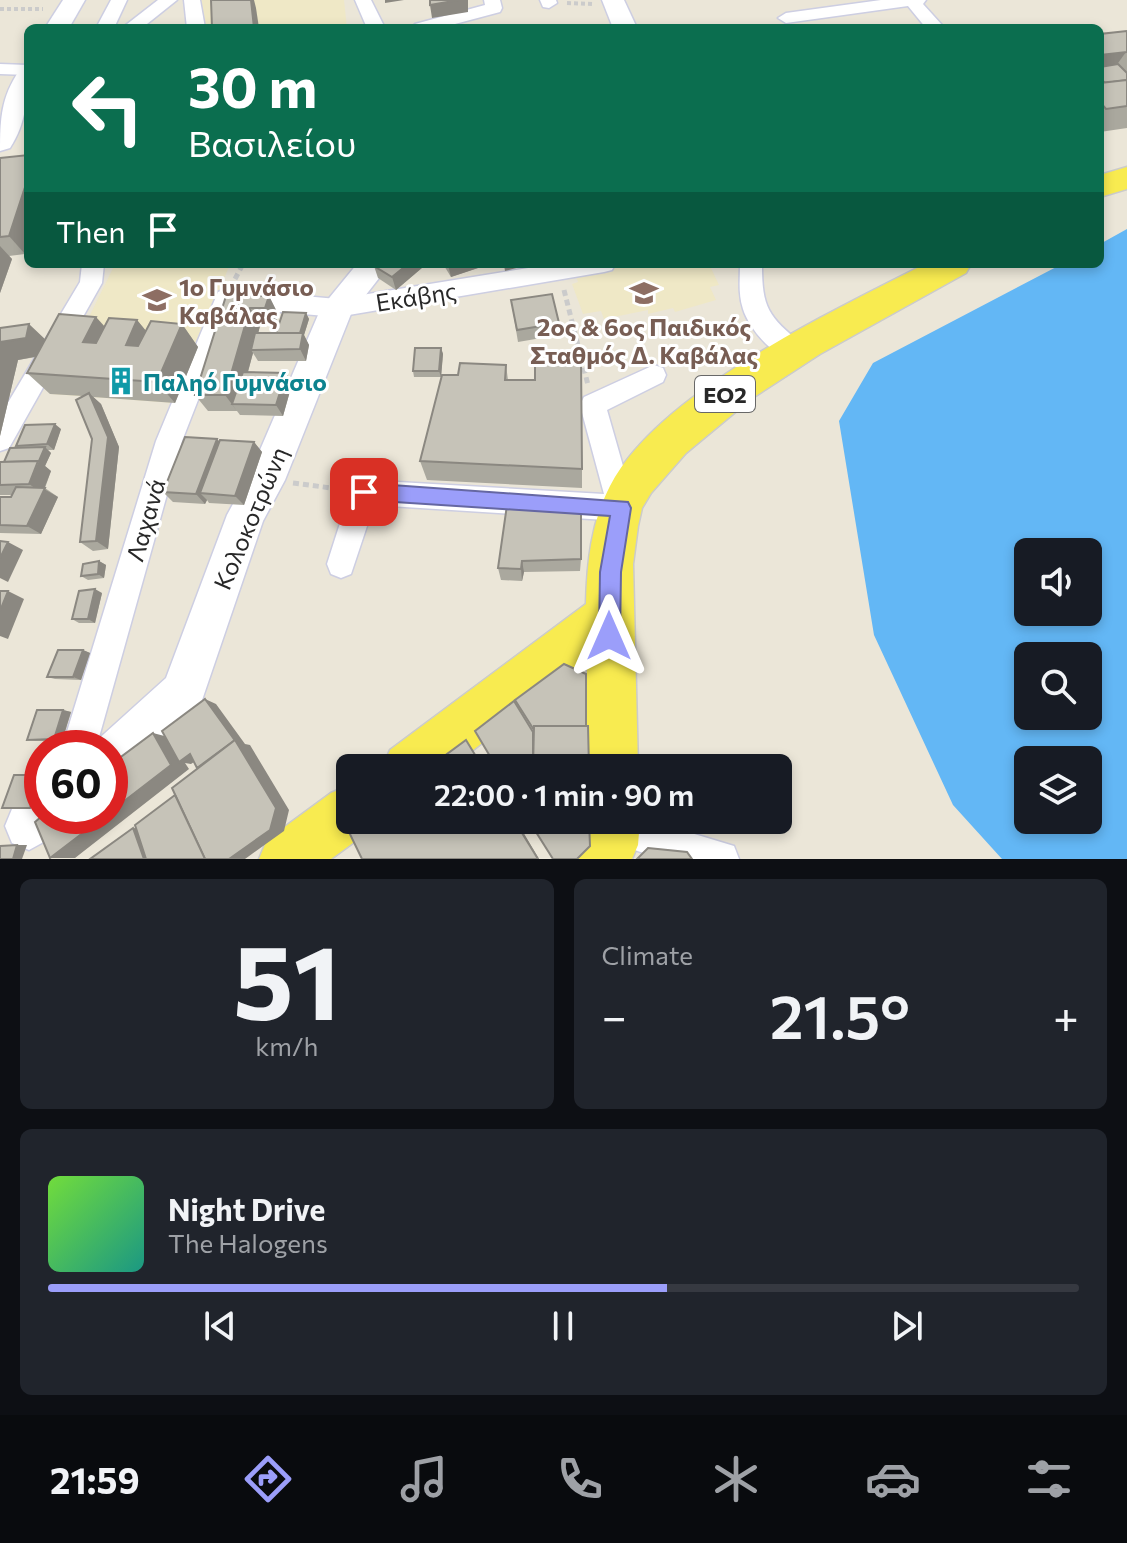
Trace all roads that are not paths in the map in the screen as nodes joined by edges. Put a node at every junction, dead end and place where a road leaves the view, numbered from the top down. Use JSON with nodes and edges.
{"nodes":[{"id":1,"x":119,"y":0,"type":"edge"},
{"id":2,"x":169,"y":0,"type":"edge"},
{"id":3,"x":192,"y":0,"type":"edge"},
{"id":4,"x":363,"y":0,"type":"edge"},
{"id":5,"x":613,"y":0,"type":"edge"},
{"id":6,"x":779,"y":0,"type":"edge"},
{"id":7,"x":913,"y":0,"type":"edge"},
{"id":8,"x":493,"y":4,"type":"edge"},
{"id":9,"x":790,"y":23,"type":"edge"},
{"id":10,"x":107,"y":24,"type":"edge"},
{"id":11,"x":136,"y":24,"type":"edge"},
{"id":12,"x":195,"y":24,"type":"edge"},
{"id":13,"x":374,"y":24,"type":"edge"},
{"id":14,"x":433,"y":24,"type":"edge"},
{"id":15,"x":623,"y":24,"type":"edge"},
{"id":16,"x":932,"y":24,"type":"edge"},
{"id":17,"x":0,"y":69,"type":"edge"},
{"id":18,"x":24,"y":70,"type":"edge"},
{"id":19,"x":24,"y":85,"type":"edge"},
{"id":20,"x":0,"y":142,"type":"edge"},
{"id":21,"x":1127,"y":178,"type":"edge"},
{"id":22,"x":1104,"y":185,"type":"edge"},
{"id":23,"x":93,"y":268,"type":"edge"},
{"id":24,"x":372,"y":268,"type":"edge"},
{"id":25,"x":557,"y":268,"type":"edge"},
{"id":26,"x":751,"y":268,"type":"edge"},
{"id":27,"x":947,"y":268,"type":"edge"},
{"id":28,"x":226,"y":298,"type":"joint"},
{"id":29,"x":337,"y":308,"type":"junction"},
{"id":30,"x":60,"y":336,"type":"junction"},
{"id":31,"x":30,"y":340,"type":"edge"},
{"id":32,"x":793,"y":351,"type":"junction"},
{"id":33,"x":654,"y":375,"type":"dead end"},
{"id":34,"x":0,"y":440,"type":"edge"},
{"id":35,"x":621,"y":508,"type":"junction"},
{"id":36,"x":341,"y":564,"type":"dead end"},
{"id":37,"x":608,"y":616,"type":"junction"},
{"id":38,"x":84,"y":730,"type":"edge"},
{"id":39,"x":128,"y":743,"type":"edge"},
{"id":40,"x":426,"y":754,"type":"edge"},
{"id":41,"x":612,"y":754,"type":"edge"},
{"id":42,"x":610,"y":835,"type":"edge"},
{"id":43,"x":721,"y":859,"type":"edge"}],
"edges":[{"from":1,"to":10,"type":"street"},
{"from":2,"to":11,"type":"street"},
{"from":3,"to":12,"type":"street"},
{"from":4,"to":13,"type":"street"},
{"from":5,"to":15,"type":"street"},
{"from":6,"to":9,"type":"street"},
{"from":7,"to":9,"type":"street"},
{"from":7,"to":16,"type":"street"},
{"from":8,"to":14,"type":"street"},
{"from":17,"to":18,"type":"street"},
{"from":19,"to":20,"type":"street"},
{"from":21,"to":22,"type":"main road"},
{"from":23,"to":30,"type":"street"},
{"from":24,"to":29,"type":"street","name":"Κολοκοτρώνη"},
{"from":25,"to":29,"type":"street","name":"Εκάβης"},
{"from":26,"to":32,"type":"street"},
{"from":27,"to":32,"type":"main road","number":"ΕΟ2"},
{"from":28,"to":29,"type":"street","name":"Εκάβης"},
{"from":28,"to":38,"type":"street","name":"Λαχανά"},
{"from":29,"to":39,"type":"street","name":"Κολοκοτρώνη"},
{"from":30,"to":31,"type":"street"},
{"from":30,"to":34,"type":"street"},
{"from":32,"to":35,"type":"main road","number":"ΕΟ2"},
{"from":33,"to":35,"type":"street"},
{"from":35,"to":36,"type":"street"},
{"from":35,"to":37,"type":"main road","number":"ΕΟ2"},
{"from":37,"to":40,"type":"main road"},
{"from":37,"to":41,"type":"main road","number":"ΕΟ2"},
{"from":42,"to":43,"type":"street"}]}
